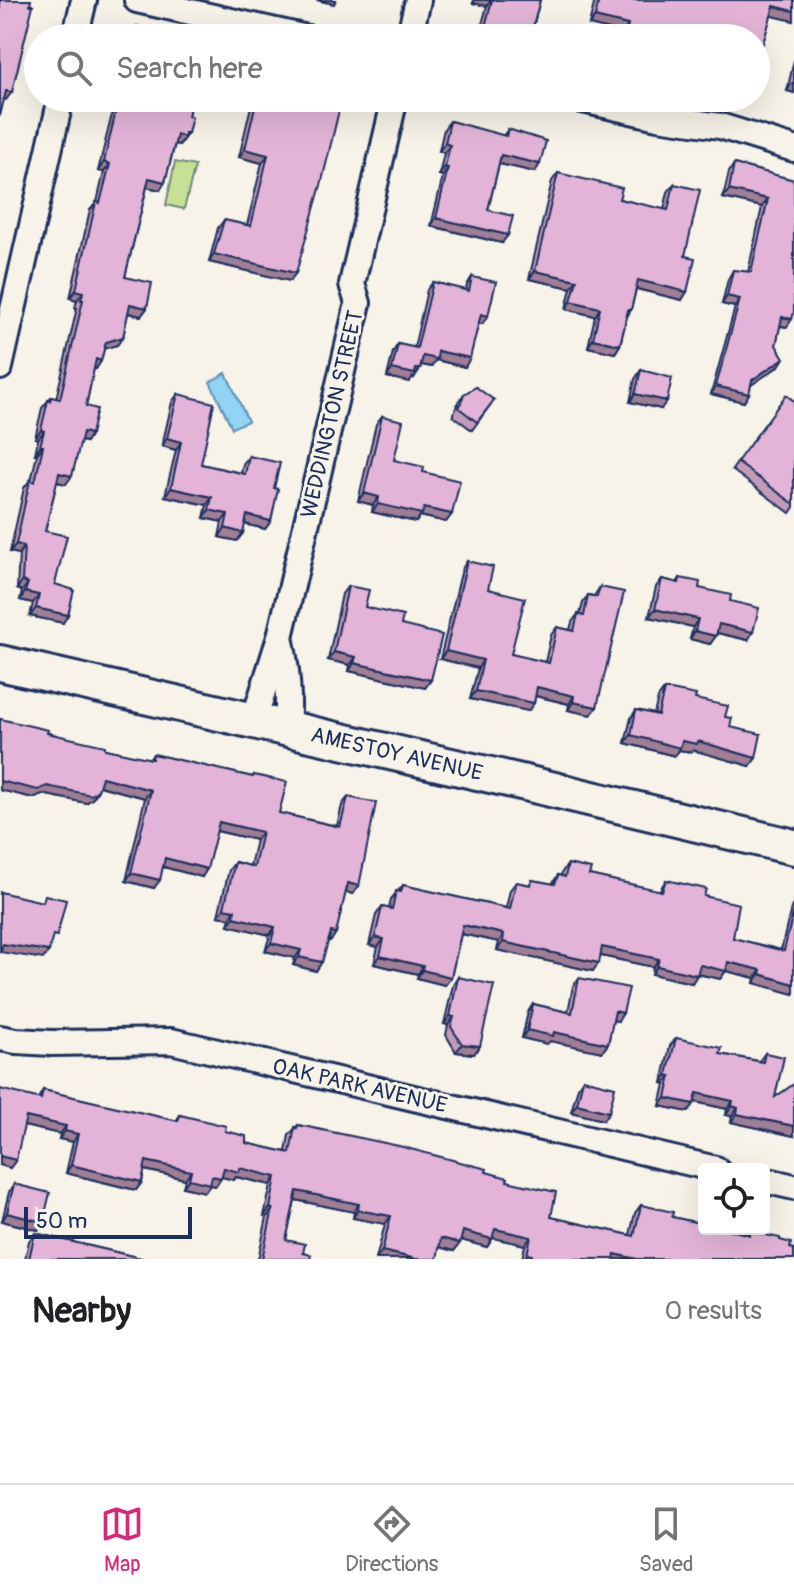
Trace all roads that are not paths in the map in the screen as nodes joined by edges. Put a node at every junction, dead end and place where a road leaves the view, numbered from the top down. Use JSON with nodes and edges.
{"nodes":[{"id":1,"x":84,"y":0,"type":"edge"},
{"id":2,"x":137,"y":0,"type":"edge"},
{"id":3,"x":418,"y":0,"type":"edge"},
{"id":4,"x":78,"y":24,"type":"edge"},
{"id":5,"x":244,"y":24,"type":"edge"},
{"id":6,"x":412,"y":24,"type":"edge"},
{"id":7,"x":58,"y":112,"type":"edge"},
{"id":8,"x":392,"y":112,"type":"edge"},
{"id":9,"x":636,"y":112,"type":"edge"},
{"id":10,"x":794,"y":149,"type":"edge"},
{"id":11,"x":0,"y":367,"type":"edge"},
{"id":12,"x":280,"y":637,"type":"junction"},
{"id":13,"x":0,"y":663,"type":"edge"},
{"id":14,"x":254,"y":720,"type":"junction"},
{"id":15,"x":287,"y":727,"type":"junction"},
{"id":16,"x":794,"y":847,"type":"edge"},
{"id":17,"x":0,"y":1038,"type":"edge"},
{"id":18,"x":698,"y":1165,"type":"edge"},
{"id":19,"x":770,"y":1181,"type":"edge"},
{"id":20,"x":794,"y":1187,"type":"edge"}],
"edges":[{"from":1,"to":4,"type":"street"},
{"from":2,"to":5,"type":"street"},
{"from":3,"to":6,"type":"street"},
{"from":7,"to":11,"type":"street"},
{"from":8,"to":12,"type":"street","name":"WEDDINGTON STREET"},
{"from":9,"to":10,"type":"street"},
{"from":12,"to":14,"type":"street","name":"WEDDINGTON STREET"},
{"from":12,"to":15,"type":"street","name":"WEDDINGTON STREET"},
{"from":13,"to":14,"type":"street","name":"AMESTOY AVENUE"},
{"from":14,"to":15,"type":"street","name":"AMESTOY AVENUE"},
{"from":15,"to":16,"type":"street","name":"AMESTOY AVENUE"},
{"from":17,"to":18,"type":"street","name":"OAK PARK AVENUE"},
{"from":19,"to":20,"type":"street"}]}
